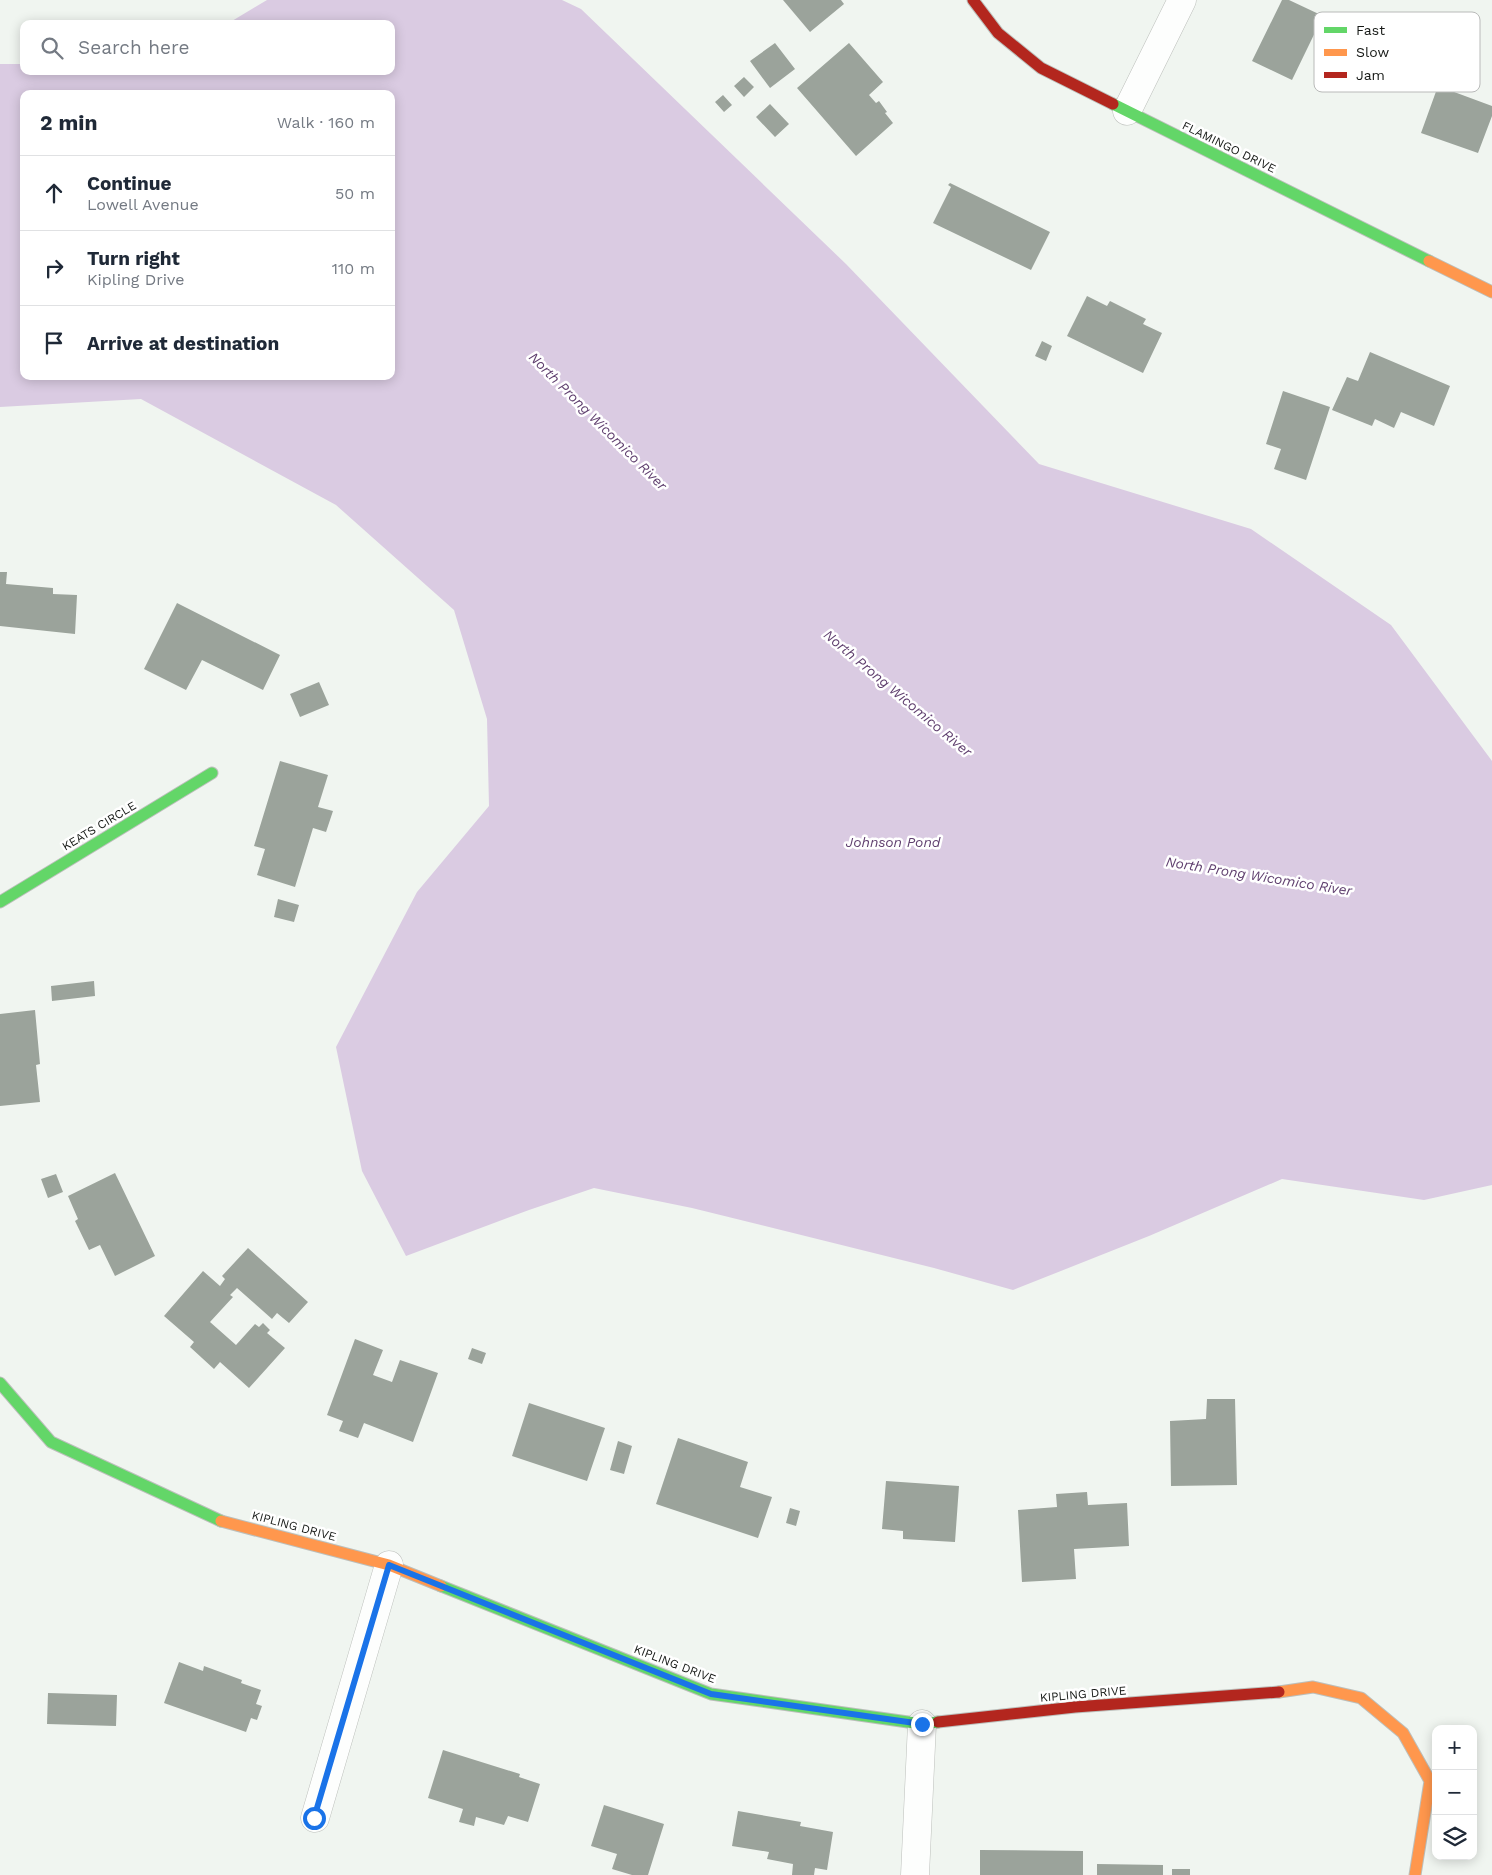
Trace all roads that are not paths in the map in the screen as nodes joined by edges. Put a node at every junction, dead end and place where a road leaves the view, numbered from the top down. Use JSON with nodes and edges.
{"nodes":[{"id":1,"x":973,"y":0,"type":"edge"},
{"id":2,"x":1182,"y":0,"type":"edge"},
{"id":3,"x":1127,"y":111,"type":"junction"},
{"id":4,"x":1492,"y":292,"type":"edge"},
{"id":5,"x":212,"y":773,"type":"dead end"},
{"id":6,"x":0,"y":902,"type":"edge"},
{"id":7,"x":0,"y":1383,"type":"edge"},
{"id":8,"x":389,"y":1565,"type":"junction"},
{"id":9,"x":922,"y":1724,"type":"junction"},
{"id":10,"x":314,"y":1818,"type":"dead end"},
{"id":11,"x":915,"y":1875,"type":"edge"},
{"id":12,"x":1416,"y":1875,"type":"edge"}],
"edges":[{"from":1,"to":3,"type":"street","name":"FLAMINGO DRIVE"},
{"from":2,"to":3,"type":"street"},
{"from":3,"to":4,"type":"street","name":"FLAMINGO DRIVE"},
{"from":5,"to":6,"type":"street","name":"KEATS CIRCLE"},
{"from":7,"to":8,"type":"street","name":"KIPLING DRIVE"},
{"from":8,"to":9,"type":"street","name":"KIPLING DRIVE"},
{"from":8,"to":10,"type":"street"},
{"from":9,"to":11,"type":"street"},
{"from":9,"to":12,"type":"street","name":"KIPLING DRIVE"}]}
